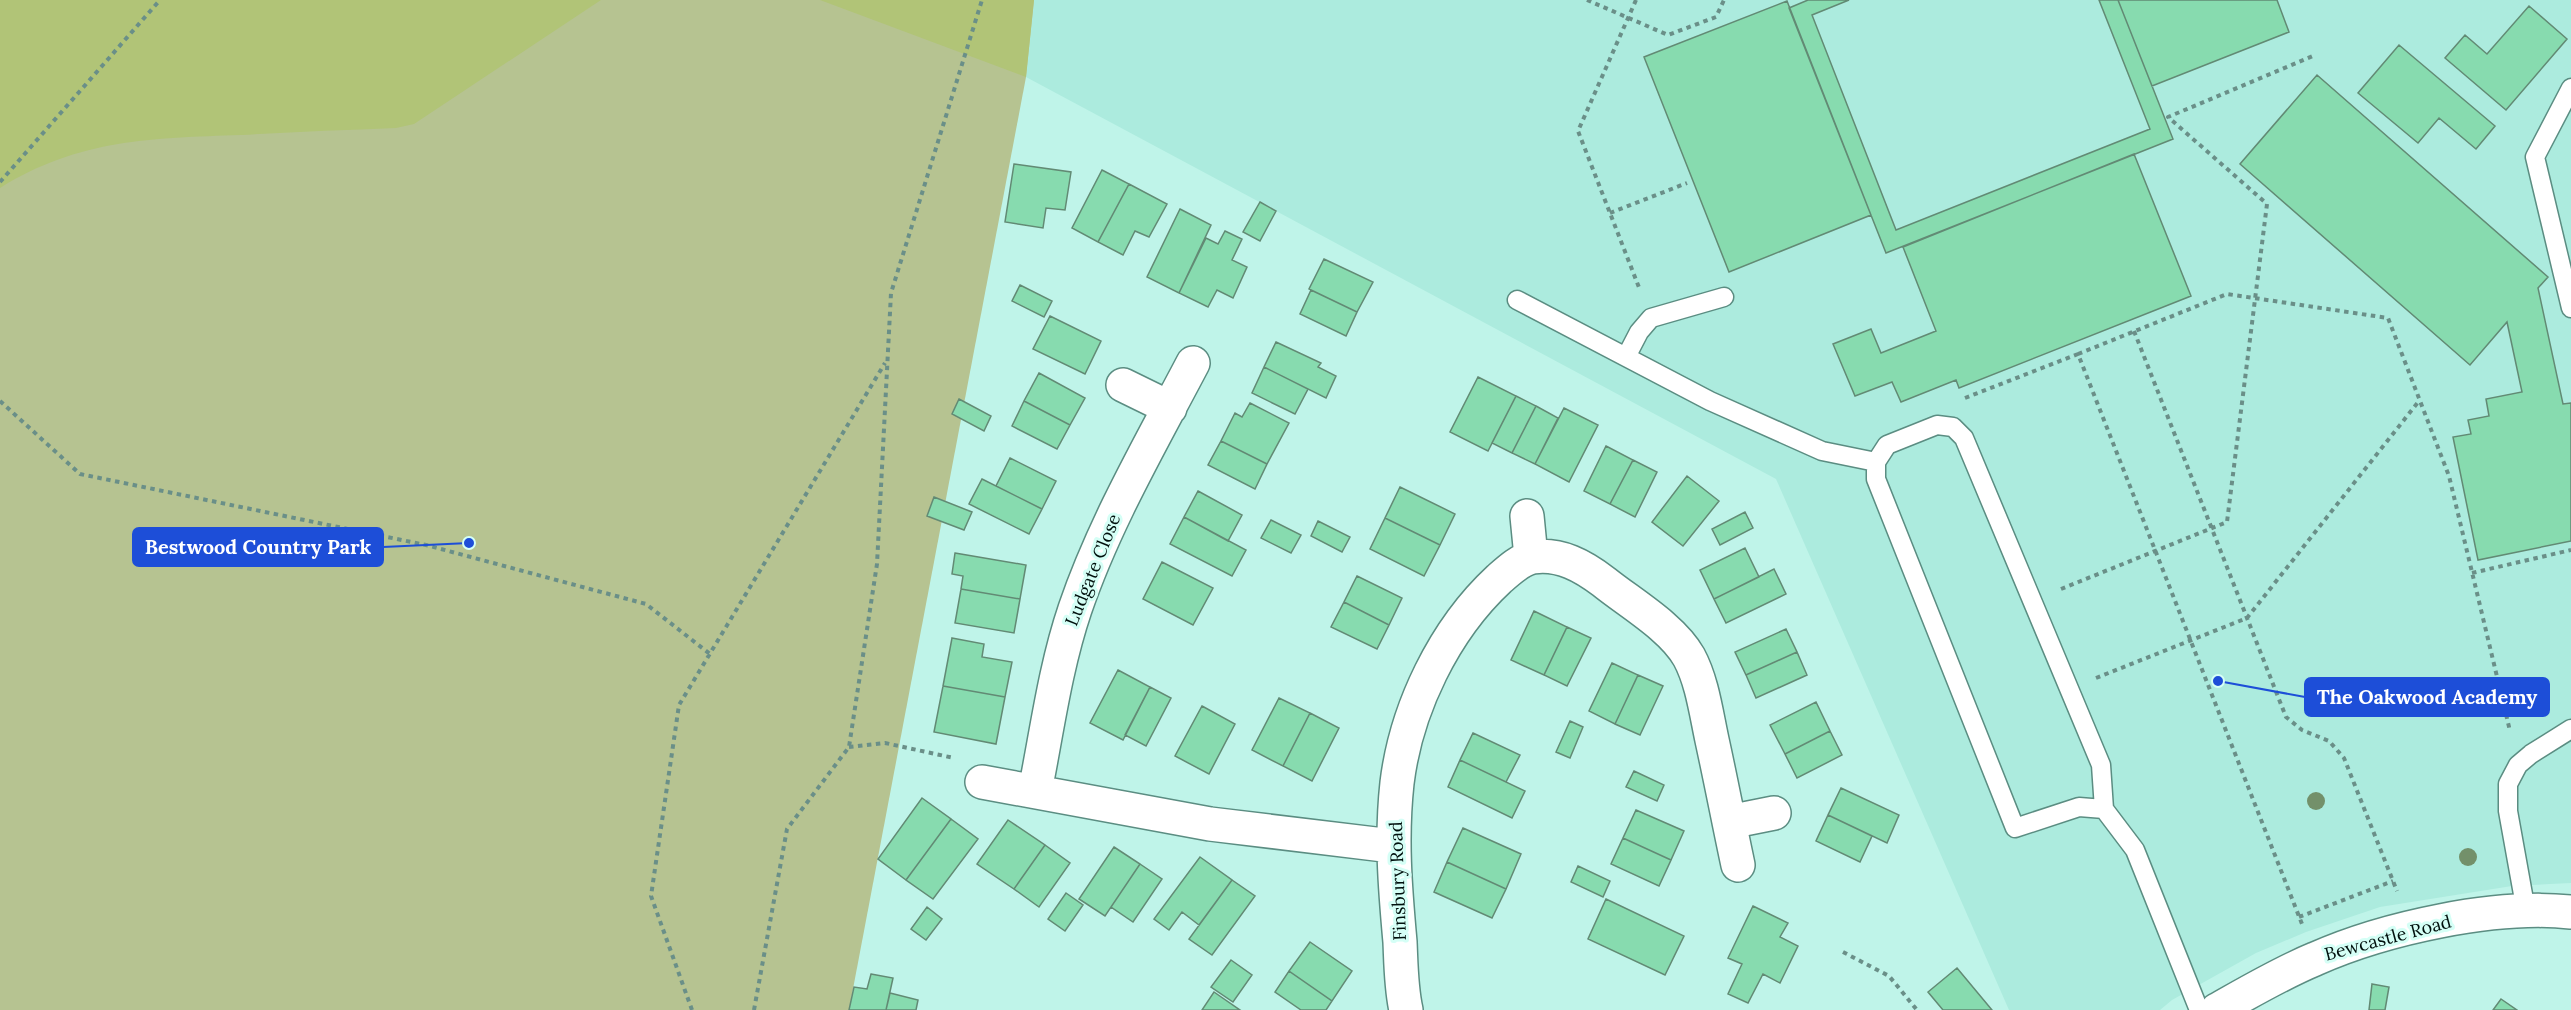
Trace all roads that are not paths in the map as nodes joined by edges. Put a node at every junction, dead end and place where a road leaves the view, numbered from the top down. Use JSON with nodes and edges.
{"nodes":[{"id":1,"x":2571,"y":88,"type":"edge"},
{"id":2,"x":1724,"y":297,"type":"dead end"},
{"id":3,"x":1518,"y":300,"type":"dead end"},
{"id":4,"x":2571,"y":308,"type":"edge"},
{"id":5,"x":1626,"y":357,"type":"junction"},
{"id":6,"x":1193,"y":363,"type":"dead end"},
{"id":7,"x":1123,"y":385,"type":"dead end"},
{"id":8,"x":1170,"y":408,"type":"junction"},
{"id":9,"x":1875,"y":462,"type":"junction"},
{"id":10,"x":1527,"y":516,"type":"dead end"},
{"id":11,"x":1531,"y":557,"type":"junction"},
{"id":12,"x":2571,"y":729,"type":"edge"},
{"id":13,"x":982,"y":782,"type":"road end"},
{"id":14,"x":1035,"y":791,"type":"junction"},
{"id":15,"x":2104,"y":810,"type":"junction"},
{"id":16,"x":1774,"y":813,"type":"dead end"},
{"id":17,"x":1729,"y":822,"type":"junction"},
{"id":18,"x":1392,"y":846,"type":"junction"},
{"id":19,"x":1738,"y":865,"type":"dead end"},
{"id":20,"x":2526,"y":911,"type":"junction"},
{"id":21,"x":2571,"y":912,"type":"edge"},
{"id":22,"x":1406,"y":1010,"type":"edge"},
{"id":23,"x":2199,"y":1010,"type":"edge"},
{"id":24,"x":2217,"y":1010,"type":"edge"}],
"edges":[{"from":1,"to":4,"type":"lane"},
{"from":2,"to":5,"type":"lane"},
{"from":3,"to":5,"type":"lane"},
{"from":5,"to":9,"type":"lane"},
{"from":6,"to":8,"type":"street","name":"Ludgate Close"},
{"from":7,"to":8,"type":"street"},
{"from":8,"to":14,"type":"street","name":"Ludgate Close"},
{"from":9,"to":15,"type":"lane"},
{"from":9,"to":15,"type":"lane"},
{"from":10,"to":11,"type":"street"},
{"from":11,"to":17,"type":"street"},
{"from":11,"to":18,"type":"street","name":"Finsbury Road"},
{"from":12,"to":20,"type":"lane"},
{"from":13,"to":14,"type":"street"},
{"from":14,"to":18,"type":"street"},
{"from":15,"to":23,"type":"lane"},
{"from":16,"to":17,"type":"street"},
{"from":17,"to":19,"type":"street"},
{"from":18,"to":22,"type":"street","name":"Finsbury Road"},
{"from":20,"to":21,"type":"street","name":"Bewcastle Road"},
{"from":20,"to":24,"type":"street","name":"Bewcastle Road"}]}
